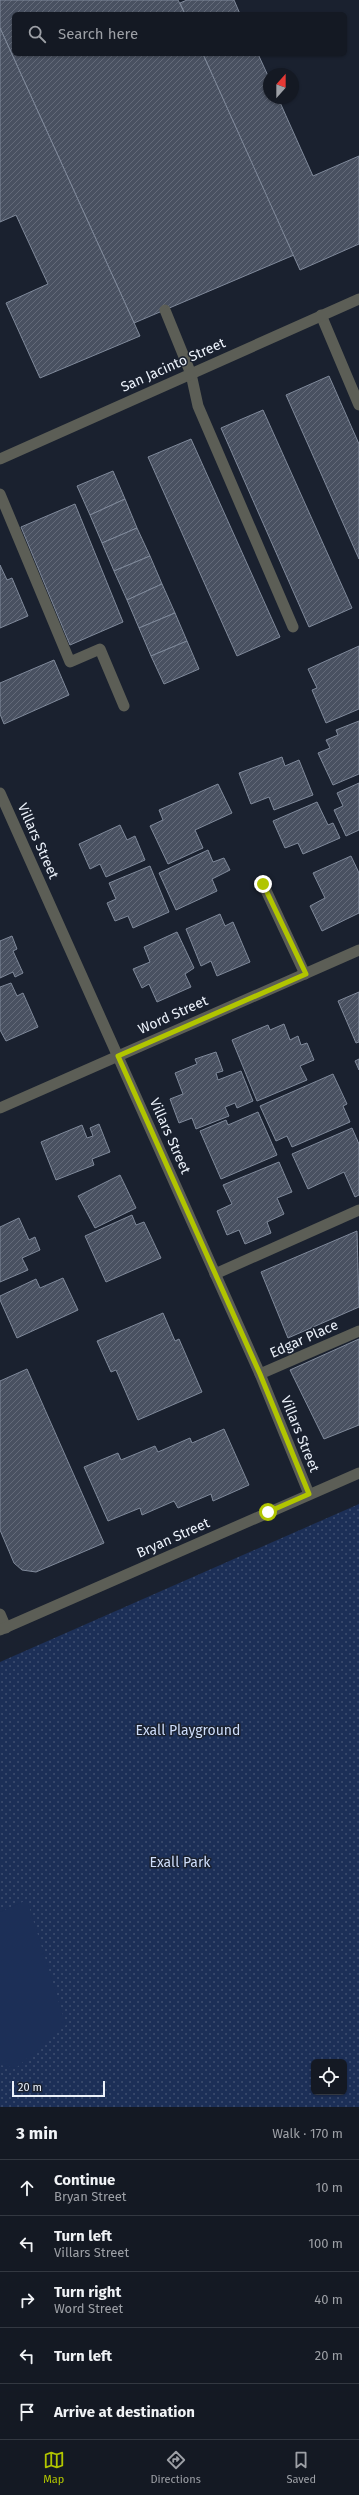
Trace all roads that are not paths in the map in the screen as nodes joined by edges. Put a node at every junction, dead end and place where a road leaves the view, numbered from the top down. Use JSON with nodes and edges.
{"nodes":[{"id":1,"x":359,"y":298,"type":"edge"},
{"id":2,"x":166,"y":310,"type":"dead end"},
{"id":3,"x":321,"y":315,"type":"junction"},
{"id":4,"x":191,"y":374,"type":"junction"},
{"id":5,"x":359,"y":405,"type":"edge"},
{"id":6,"x":0,"y":458,"type":"edge"},
{"id":7,"x":0,"y":494,"type":"edge"},
{"id":8,"x":293,"y":627,"type":"dead end"},
{"id":9,"x":124,"y":706,"type":"dead end"},
{"id":10,"x":0,"y":793,"type":"edge"},
{"id":11,"x":263,"y":884,"type":"dead end"},
{"id":12,"x":359,"y":950,"type":"edge"},
{"id":13,"x":306,"y":974,"type":"junction"},
{"id":14,"x":118,"y":1056,"type":"junction"},
{"id":15,"x":0,"y":1108,"type":"edge"},
{"id":16,"x":359,"y":1210,"type":"edge"},
{"id":17,"x":215,"y":1274,"type":"junction"},
{"id":18,"x":359,"y":1331,"type":"edge"},
{"id":19,"x":260,"y":1374,"type":"junction"},
{"id":20,"x":359,"y":1473,"type":"edge"},
{"id":21,"x":309,"y":1494,"type":"junction"},
{"id":22,"x":0,"y":1614,"type":"edge"},
{"id":23,"x":3,"y":1629,"type":"edge"}],
"edges":[{"from":1,"to":3,"type":"street","name":"San Jacinto Street"},
{"from":2,"to":4,"type":"street"},
{"from":3,"to":4,"type":"street","name":"San Jacinto Street"},
{"from":3,"to":5,"type":"street"},
{"from":4,"to":6,"type":"street","name":"San Jacinto Street"},
{"from":4,"to":8,"type":"street"},
{"from":7,"to":9,"type":"street"},
{"from":10,"to":14,"type":"street","name":"Villars Street"},
{"from":11,"to":13,"type":"street"},
{"from":12,"to":13,"type":"street","name":"Word Street"},
{"from":13,"to":14,"type":"street","name":"Word Street"},
{"from":14,"to":15,"type":"street","name":"Word Street"},
{"from":14,"to":17,"type":"street","name":"Villars Street"},
{"from":16,"to":17,"type":"street"},
{"from":17,"to":19,"type":"street","name":"Villars Street"},
{"from":18,"to":19,"type":"street","name":"Edgar Place"},
{"from":19,"to":21,"type":"street","name":"Villars Street"},
{"from":20,"to":21,"type":"street","name":"Bryan Street"},
{"from":21,"to":23,"type":"street","name":"Bryan Street"},
{"from":22,"to":23,"type":"street"}]}
